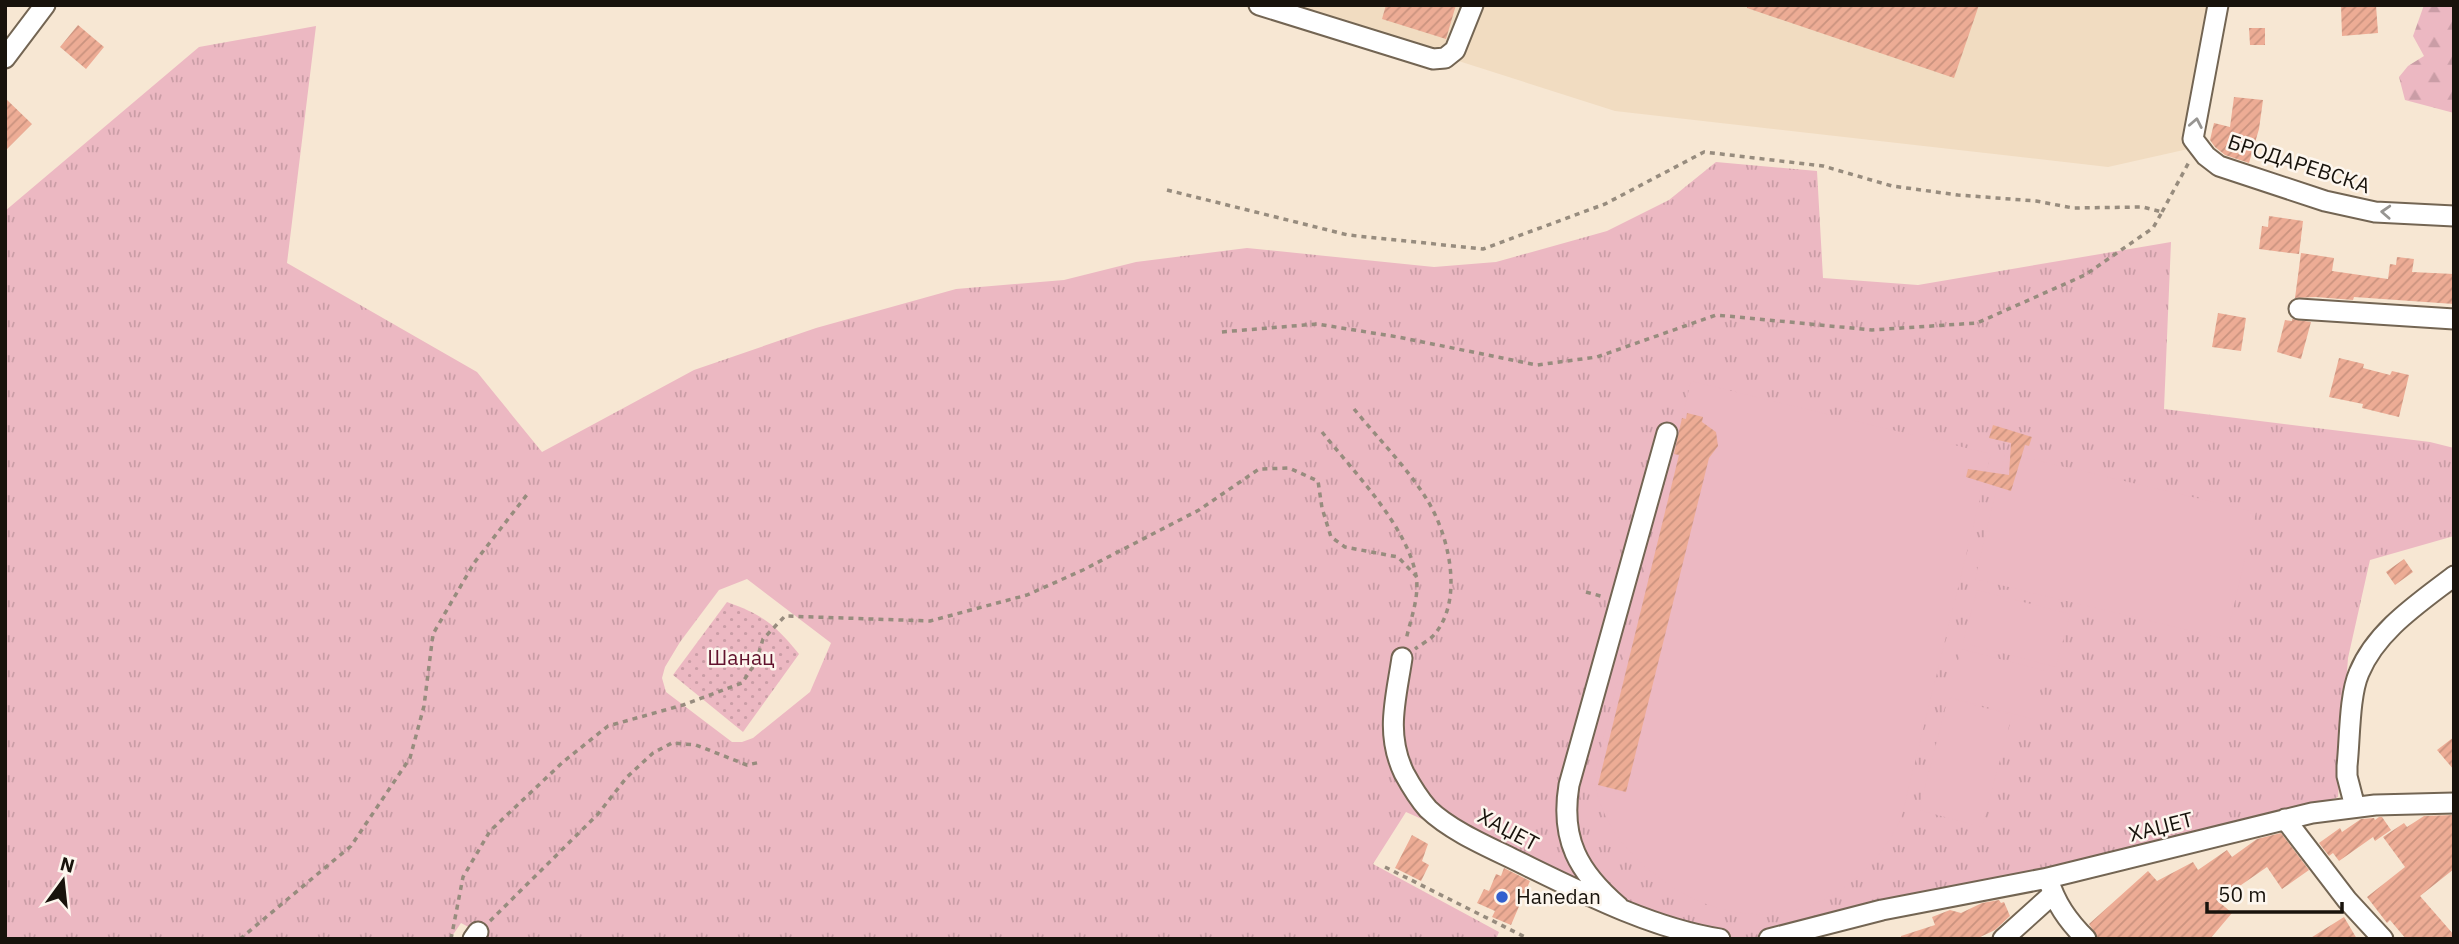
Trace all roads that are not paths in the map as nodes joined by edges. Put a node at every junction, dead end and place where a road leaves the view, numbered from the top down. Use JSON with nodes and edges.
{"nodes":[{"id":1,"x":45,"y":5,"type":"edge"},
{"id":2,"x":1259,"y":5,"type":"edge"},
{"id":3,"x":1473,"y":5,"type":"edge"},
{"id":4,"x":2218,"y":5,"type":"edge"},
{"id":5,"x":5,"y":58,"type":"edge"},
{"id":6,"x":2454,"y":216,"type":"edge"},
{"id":7,"x":2299,"y":309,"type":"dead end"},
{"id":8,"x":2454,"y":319,"type":"edge"},
{"id":9,"x":1667,"y":433,"type":"dead end"},
{"id":10,"x":2454,"y":576,"type":"edge"},
{"id":11,"x":1402,"y":658,"type":"road end"},
{"id":12,"x":2454,"y":803,"type":"edge"},
{"id":13,"x":2355,"y":807,"type":"junction"},
{"id":14,"x":2284,"y":819,"type":"junction"},
{"id":15,"x":2051,"y":886,"type":"junction"},
{"id":16,"x":1619,"y":907,"type":"junction"},
{"id":17,"x":1720,"y":939,"type":"edge"},
{"id":18,"x":1769,"y":939,"type":"edge"},
{"id":19,"x":2003,"y":939,"type":"edge"},
{"id":20,"x":2086,"y":939,"type":"edge"},
{"id":21,"x":2383,"y":939,"type":"edge"}],
"edges":[{"from":1,"to":5,"type":"street"},
{"from":2,"to":3,"type":"street"},
{"from":6,"to":4,"type":"street","name":"БРОДАРЕВСКА","one_way":true},
{"from":7,"to":8,"type":"street"},
{"from":9,"to":16,"type":"street"},
{"from":10,"to":13,"type":"street"},
{"from":11,"to":16,"type":"street","name":"ХАЏЕТ"},
{"from":12,"to":13,"type":"street","name":"ХАЏЕТ"},
{"from":13,"to":14,"type":"street","name":"ХАЏЕТ"},
{"from":14,"to":15,"type":"street","name":"ХАЏЕТ"},
{"from":14,"to":21,"type":"street"},
{"from":15,"to":18,"type":"street","name":"ХАЏЕТ"},
{"from":15,"to":19,"type":"street","name":"ХАЏЕТ"},
{"from":15,"to":20,"type":"street"},
{"from":16,"to":17,"type":"street","name":"ХАЏЕТ"}]}
